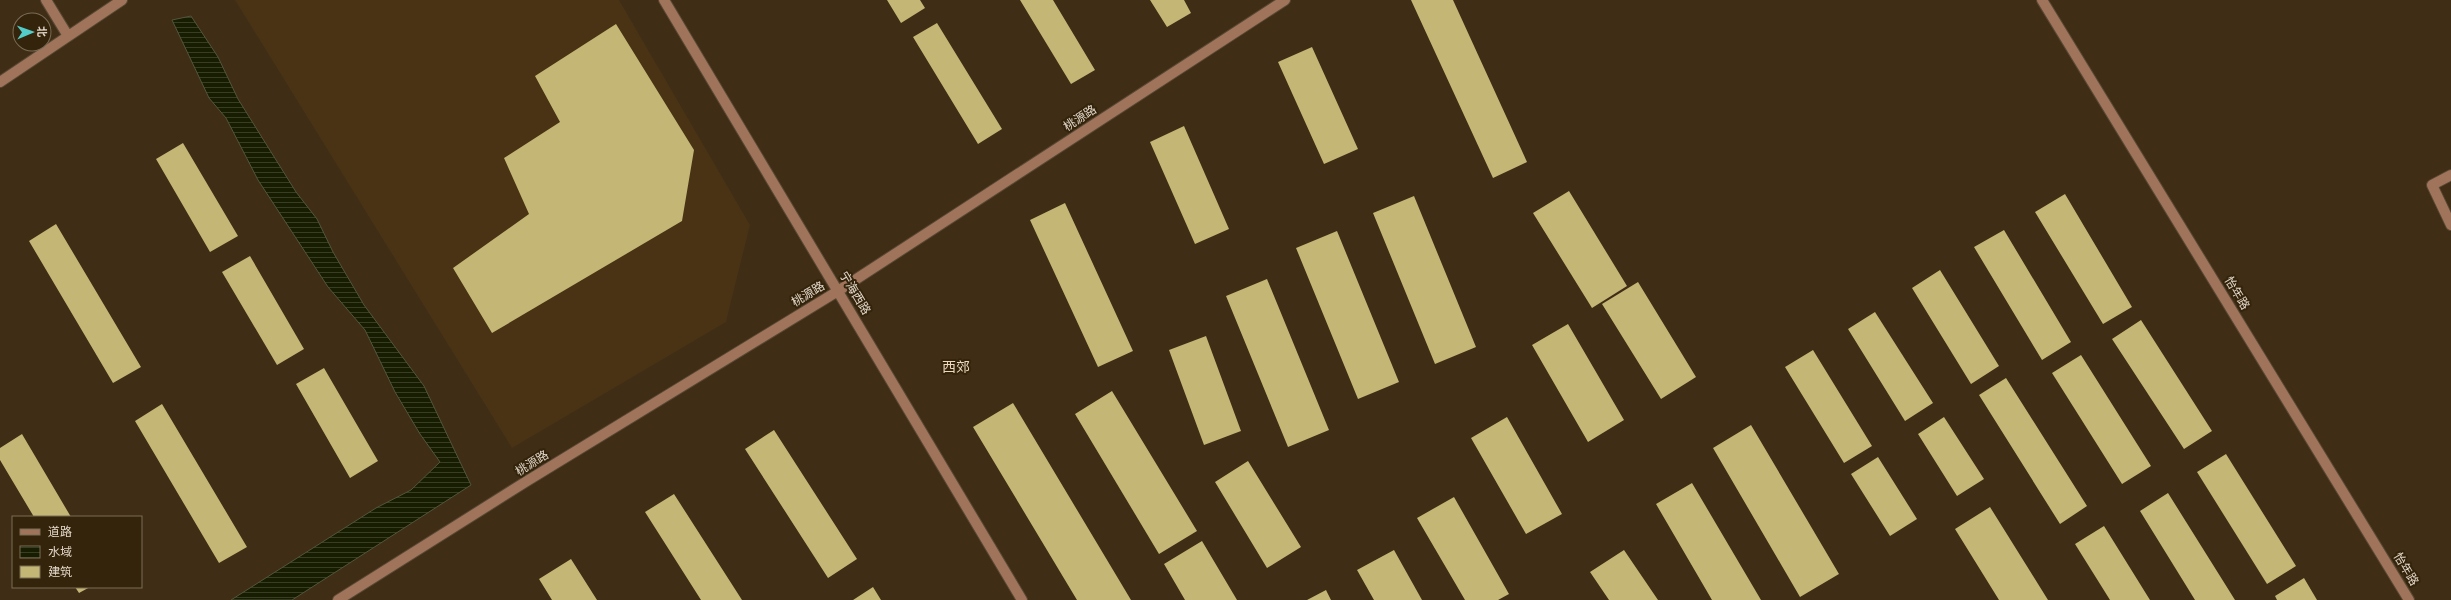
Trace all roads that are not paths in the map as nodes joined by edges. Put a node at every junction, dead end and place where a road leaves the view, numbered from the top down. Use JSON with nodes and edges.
{"nodes":[{"id":1,"x":46,"y":0,"type":"edge"},
{"id":2,"x":122,"y":0,"type":"edge"},
{"id":3,"x":664,"y":0,"type":"edge"},
{"id":4,"x":1285,"y":0,"type":"edge"},
{"id":5,"x":2042,"y":0,"type":"edge"},
{"id":6,"x":68,"y":36,"type":"junction"},
{"id":7,"x":0,"y":82,"type":"edge"},
{"id":8,"x":2451,"y":174,"type":"edge"},
{"id":9,"x":2451,"y":225,"type":"edge"},
{"id":10,"x":838,"y":291,"type":"junction"},
{"id":11,"x":338,"y":600,"type":"edge"},
{"id":12,"x":1022,"y":600,"type":"edge"},
{"id":13,"x":2409,"y":600,"type":"edge"}],
"edges":[{"from":1,"to":6,"type":"street"},
{"from":2,"to":6,"type":"street"},
{"from":3,"to":10,"type":"street","name":"宁海西路"},
{"from":4,"to":10,"type":"street","name":"桃源路"},
{"from":5,"to":13,"type":"street","name":"怡年路"},
{"from":6,"to":7,"type":"street"},
{"from":8,"to":9,"type":"street"},
{"from":10,"to":11,"type":"street","name":"桃源路"},
{"from":10,"to":12,"type":"street","name":"宁海西路"}]}
